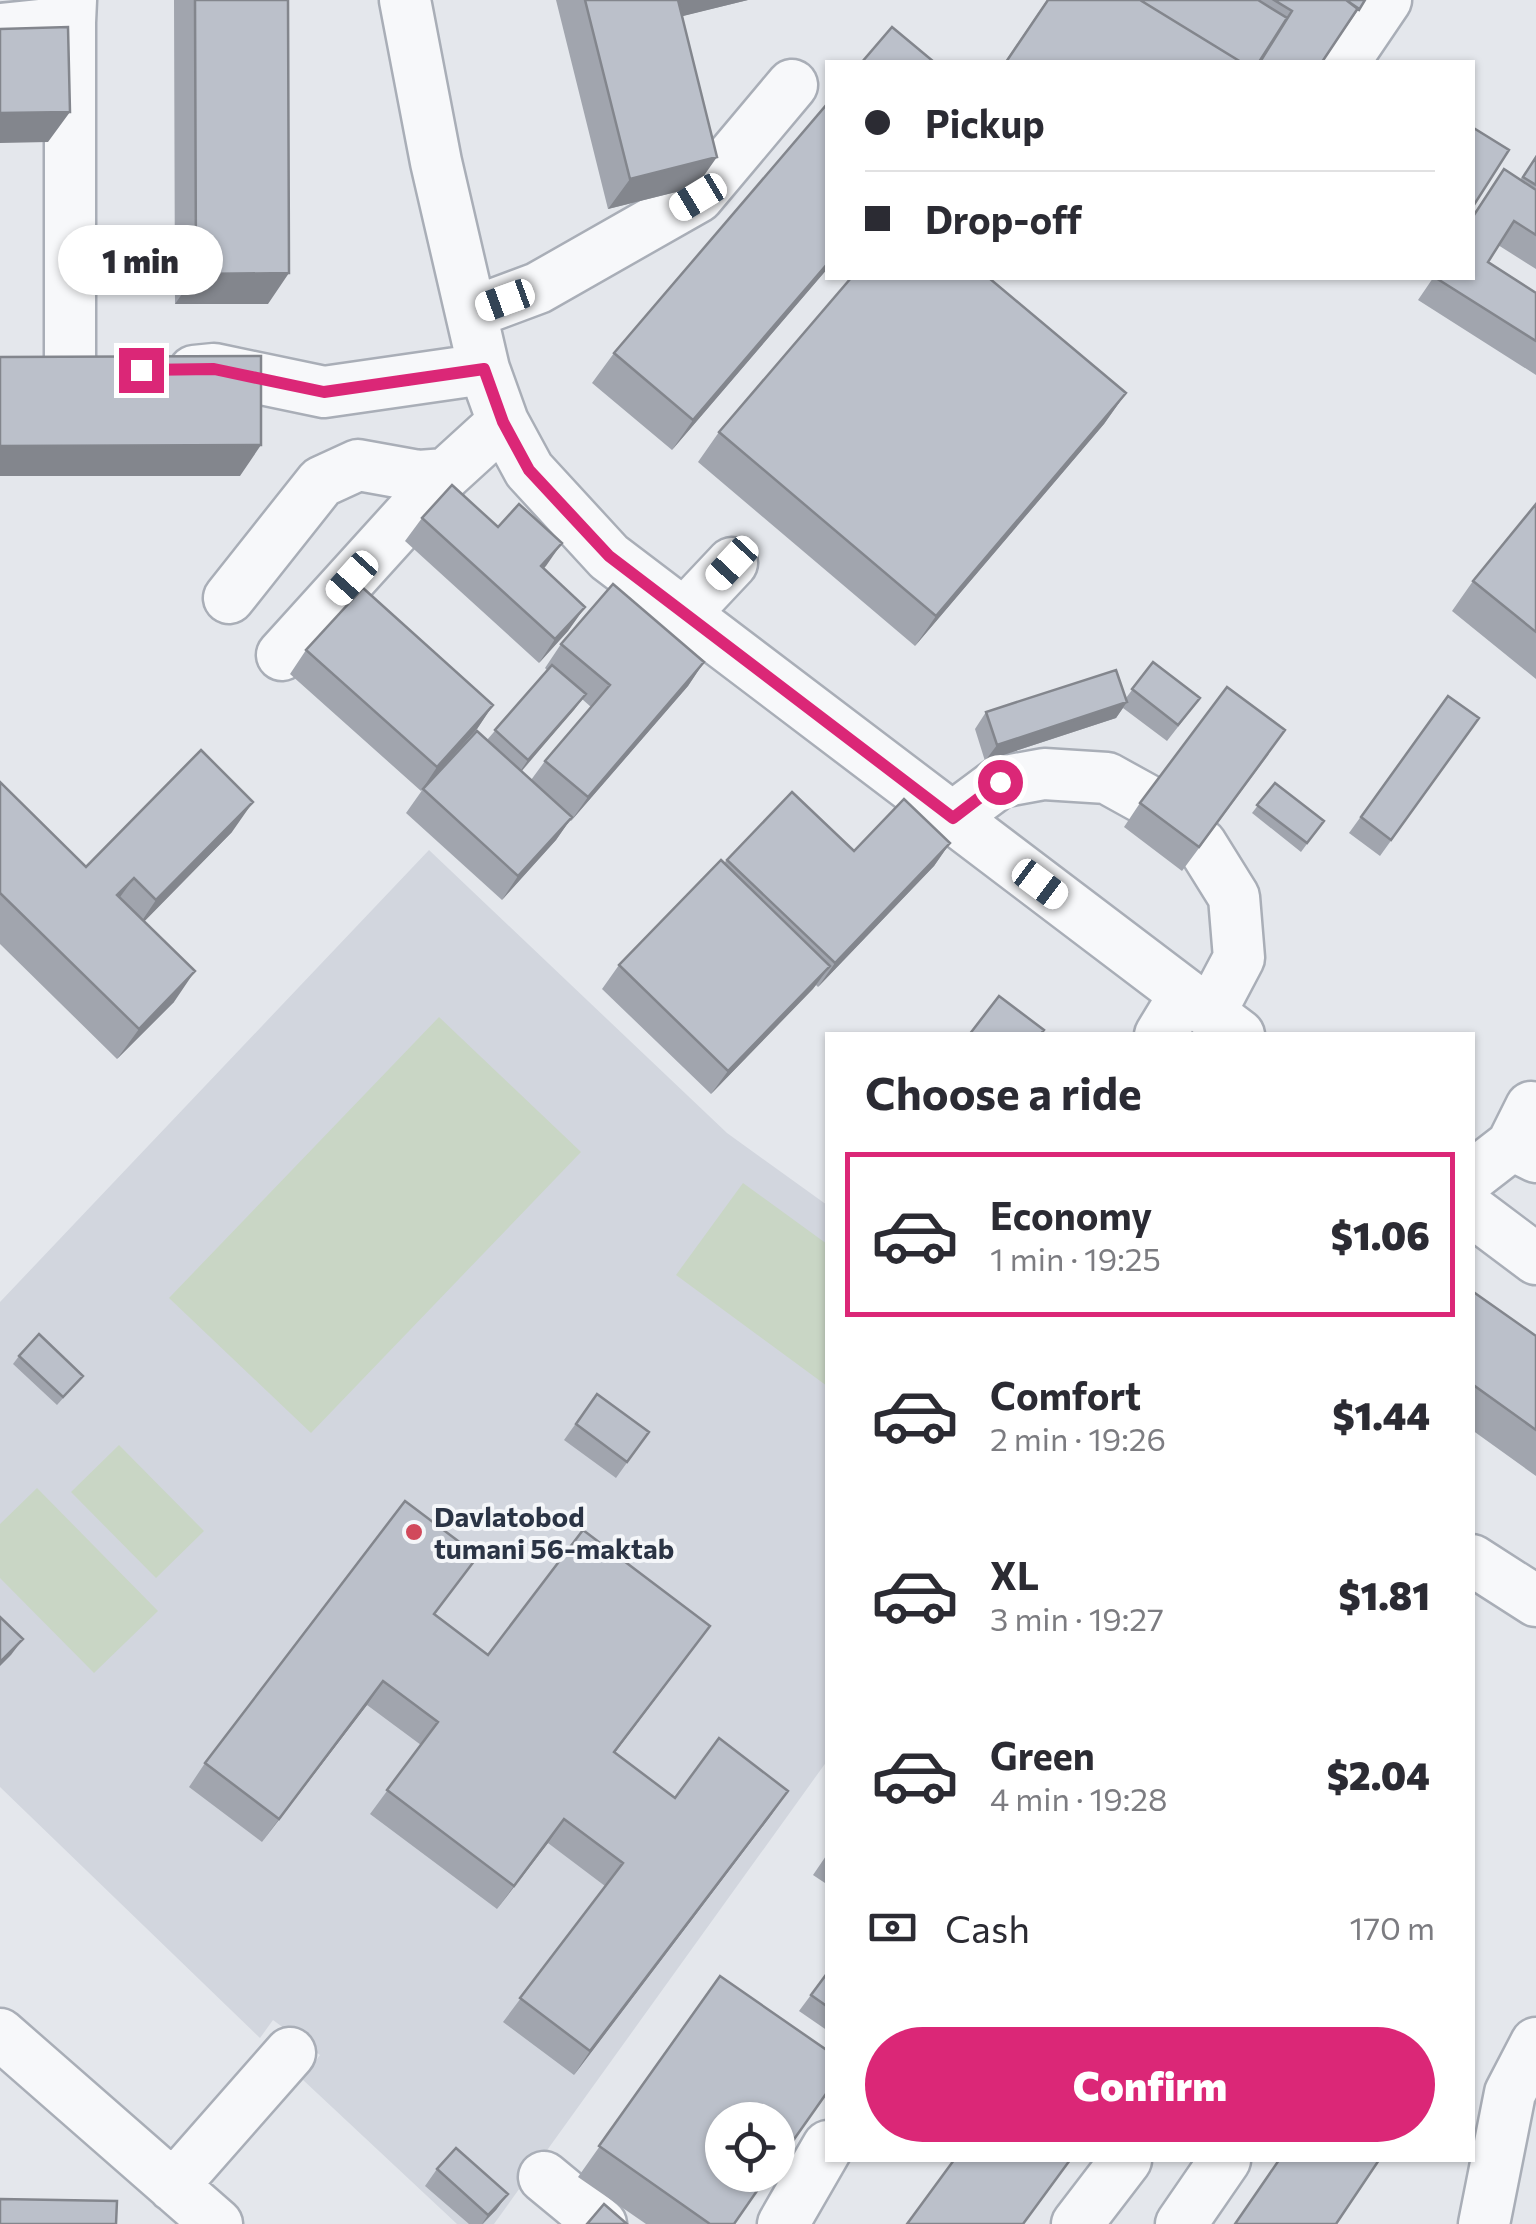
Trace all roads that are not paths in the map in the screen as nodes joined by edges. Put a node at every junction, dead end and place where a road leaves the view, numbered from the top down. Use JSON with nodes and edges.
{"nodes":[{"id":1,"x":405,"y":0,"type":"edge"},
{"id":2,"x":1386,"y":0,"type":"edge"},
{"id":3,"x":70,"y":11,"type":"edge"},
{"id":4,"x":0,"y":28,"type":"edge"},
{"id":5,"x":1345,"y":60,"type":"edge"},
{"id":6,"x":792,"y":85,"type":"dead end"},
{"id":7,"x":471,"y":312,"type":"junction"},
{"id":8,"x":18,"y":358,"type":"edge"},
{"id":9,"x":107,"y":366,"type":"junction"},
{"id":10,"x":484,"y":369,"type":"junction"},
{"id":11,"x":503,"y":422,"type":"junction"},
{"id":12,"x":446,"y":474,"type":"junction"},
{"id":13,"x":732,"y":563,"type":"dead end"},
{"id":14,"x":229,"y":598,"type":"dead end"},
{"id":15,"x":684,"y":614,"type":"junction"},
{"id":16,"x":282,"y":655,"type":"dead end"},
{"id":17,"x":1145,"y":799,"type":"edge"},
{"id":18,"x":953,"y":818,"type":"junction"},
{"id":19,"x":1202,"y":844,"type":"edge"},
{"id":20,"x":1199,"y":1019,"type":"edge"},
{"id":21,"x":1528,"y":1137,"type":"edge"},
{"id":22,"x":1475,"y":1174,"type":"edge"},
{"id":23,"x":1475,"y":1214,"type":"edge"},
{"id":24,"x":1536,"y":1260,"type":"edge"},
{"id":25,"x":1475,"y":1562,"type":"edge"},
{"id":26,"x":1536,"y":1602,"type":"edge"},
{"id":27,"x":0,"y":2034,"type":"edge"},
{"id":28,"x":1536,"y":2043,"type":"edge"},
{"id":29,"x":290,"y":2053,"type":"dead end"},
{"id":30,"x":825,"y":2151,"type":"edge"},
{"id":31,"x":1124,"y":2162,"type":"edge"},
{"id":32,"x":1224,"y":2162,"type":"edge"},
{"id":33,"x":544,"y":2176,"type":"dead end"},
{"id":34,"x":173,"y":2186,"type":"junction"},
{"id":35,"x":217,"y":2224,"type":"edge"},
{"id":36,"x":601,"y":2224,"type":"edge"},
{"id":37,"x":783,"y":2224,"type":"edge"},
{"id":38,"x":1076,"y":2224,"type":"edge"},
{"id":39,"x":1181,"y":2224,"type":"edge"},
{"id":40,"x":1484,"y":2224,"type":"edge"}],
"edges":[{"from":1,"to":7,"type":"street"},
{"from":2,"to":5,"type":"street"},
{"from":3,"to":4,"type":"street"},
{"from":3,"to":9,"type":"street"},
{"from":6,"to":7,"type":"street"},
{"from":7,"to":10,"type":"street"},
{"from":8,"to":9,"type":"street"},
{"from":9,"to":10,"type":"street"},
{"from":10,"to":11,"type":"street"},
{"from":11,"to":12,"type":"street"},
{"from":11,"to":15,"type":"street"},
{"from":12,"to":14,"type":"street"},
{"from":12,"to":16,"type":"street"},
{"from":13,"to":15,"type":"street"},
{"from":15,"to":18,"type":"street"},
{"from":17,"to":18,"type":"street"},
{"from":18,"to":20,"type":"street"},
{"from":19,"to":20,"type":"street"},
{"from":21,"to":22,"type":"street"},
{"from":23,"to":24,"type":"street"},
{"from":25,"to":26,"type":"street"},
{"from":27,"to":34,"type":"street"},
{"from":28,"to":40,"type":"street"},
{"from":29,"to":34,"type":"street"},
{"from":30,"to":37,"type":"street"},
{"from":31,"to":38,"type":"street"},
{"from":32,"to":39,"type":"street"},
{"from":33,"to":36,"type":"street"},
{"from":34,"to":35,"type":"street"}]}
